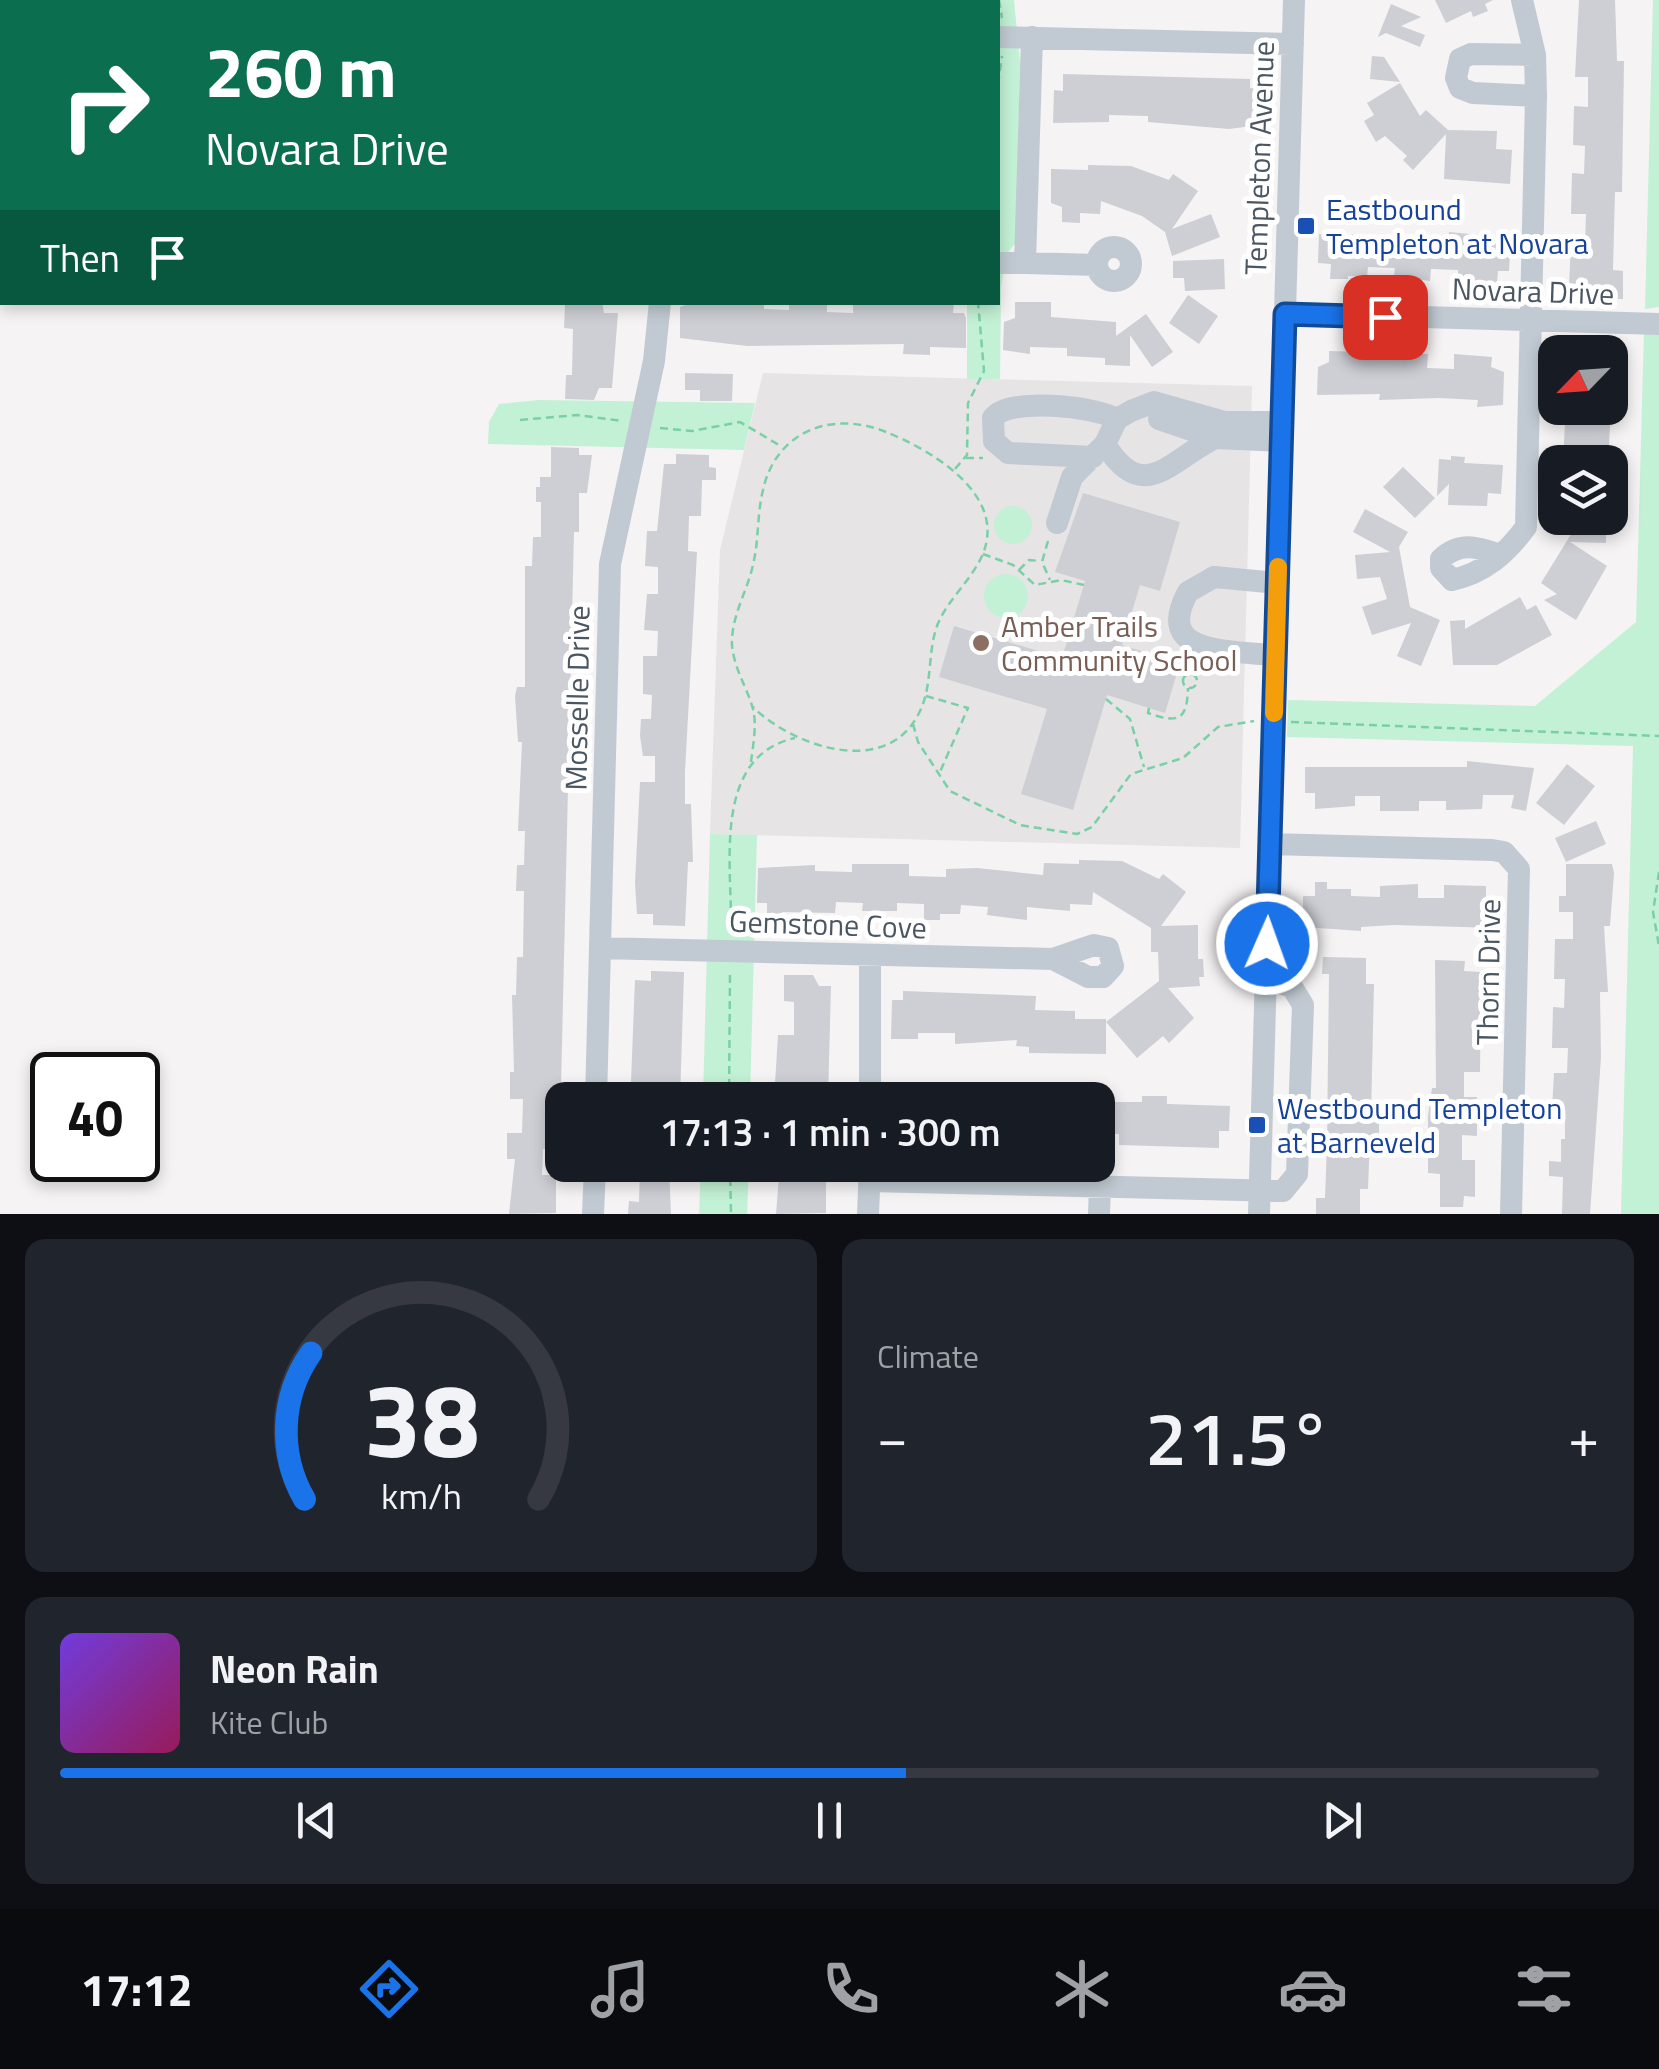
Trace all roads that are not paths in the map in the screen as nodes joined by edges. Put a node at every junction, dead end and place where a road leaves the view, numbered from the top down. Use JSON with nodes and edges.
{"nodes":[{"id":1,"x":1294,"y":0,"type":"edge"},
{"id":2,"x":1522,"y":0,"type":"edge"},
{"id":3,"x":1000,"y":37,"type":"edge"},
{"id":4,"x":1032,"y":37,"type":"junction"},
{"id":5,"x":1293,"y":44,"type":"junction"},
{"id":6,"x":1535,"y":56,"type":"junction"},
{"id":7,"x":1536,"y":96,"type":"junction"},
{"id":8,"x":1000,"y":263,"type":"edge"},
{"id":9,"x":1025,"y":263,"type":"junction"},
{"id":10,"x":1097,"y":265,"type":"dead end"},
{"id":11,"x":660,"y":305,"type":"edge"},
{"id":12,"x":1285,"y":314,"type":"junction"},
{"id":13,"x":1533,"y":322,"type":"junction"},
{"id":14,"x":1659,"y":324,"type":"edge"},
{"id":15,"x":1138,"y":408,"type":"junction"},
{"id":16,"x":1116,"y":419,"type":"junction"},
{"id":17,"x":1282,"y":432,"type":"junction"},
{"id":18,"x":1215,"y":438,"type":"junction"},
{"id":19,"x":1098,"y":451,"type":"junction"},
{"id":20,"x":1057,"y":523,"type":"road end"},
{"id":21,"x":1500,"y":555,"type":"dead end"},
{"id":22,"x":1278,"y":583,"type":"junction"},
{"id":23,"x":1276,"y":656,"type":"junction"},
{"id":24,"x":1270,"y":844,"type":"junction"},
{"id":25,"x":600,"y":948,"type":"junction"},
{"id":26,"x":870,"y":956,"type":"junction"},
{"id":27,"x":1053,"y":959,"type":"dead end"},
{"id":28,"x":1266,"y":978,"type":"junction"},
{"id":29,"x":596,"y":1082,"type":"edge"},
{"id":30,"x":870,"y":1082,"type":"edge"},
{"id":31,"x":594,"y":1182,"type":"edge"},
{"id":32,"x":870,"y":1182,"type":"edge"},
{"id":33,"x":1008,"y":1182,"type":"edge"},
{"id":34,"x":1100,"y":1188,"type":"junction"},
{"id":35,"x":1259,"y":1203,"type":"edge"},
{"id":36,"x":593,"y":1214,"type":"edge"},
{"id":37,"x":868,"y":1214,"type":"edge"},
{"id":38,"x":1099,"y":1214,"type":"edge"},
{"id":39,"x":1511,"y":1214,"type":"edge"}],
"edges":[{"from":1,"to":5,"type":"street","name":"Templeton Avenue"},
{"from":2,"to":6,"type":"street"},
{"from":3,"to":4,"type":"street"},
{"from":4,"to":5,"type":"street"},
{"from":4,"to":9,"type":"street"},
{"from":5,"to":12,"type":"street","name":"Templeton Avenue"},
{"from":6,"to":7,"type":"street"},
{"from":6,"to":7,"type":"street"},
{"from":7,"to":13,"type":"street"},
{"from":8,"to":9,"type":"street"},
{"from":9,"to":10,"type":"street"},
{"from":11,"to":25,"type":"street","name":"Mosselle Drive"},
{"from":12,"to":13,"type":"street","name":"Novara Drive"},
{"from":12,"to":17,"type":"street","name":"Templeton Avenue"},
{"from":13,"to":14,"type":"street","name":"Novara Drive"},
{"from":13,"to":21,"type":"street"},
{"from":15,"to":16,"type":"street"},
{"from":15,"to":17,"type":"street"},
{"from":15,"to":18,"type":"street"},
{"from":16,"to":19,"type":"street"},
{"from":16,"to":19,"type":"street"},
{"from":17,"to":18,"type":"street"},
{"from":17,"to":22,"type":"street","name":"Templeton Avenue"},
{"from":18,"to":19,"type":"street"},
{"from":19,"to":20,"type":"street"},
{"from":22,"to":23,"type":"street","name":"Templeton Avenue"},
{"from":22,"to":23,"type":"street"},
{"from":23,"to":24,"type":"street","name":"Templeton Avenue"},
{"from":24,"to":28,"type":"street","name":"Templeton Avenue"},
{"from":24,"to":39,"type":"street","name":"Thorn Drive"},
{"from":25,"to":26,"type":"street","name":"Gemstone Cove"},
{"from":25,"to":29,"type":"street","name":"Mosselle Drive"},
{"from":26,"to":27,"type":"street","name":"Gemstone Cove"},
{"from":26,"to":30,"type":"street"},
{"from":28,"to":35,"type":"street","name":"Templeton Avenue"},
{"from":28,"to":35,"type":"street"},
{"from":31,"to":36,"type":"street"},
{"from":32,"to":37,"type":"street"},
{"from":33,"to":34,"type":"street"},
{"from":34,"to":35,"type":"street"},
{"from":34,"to":38,"type":"street"}]}
